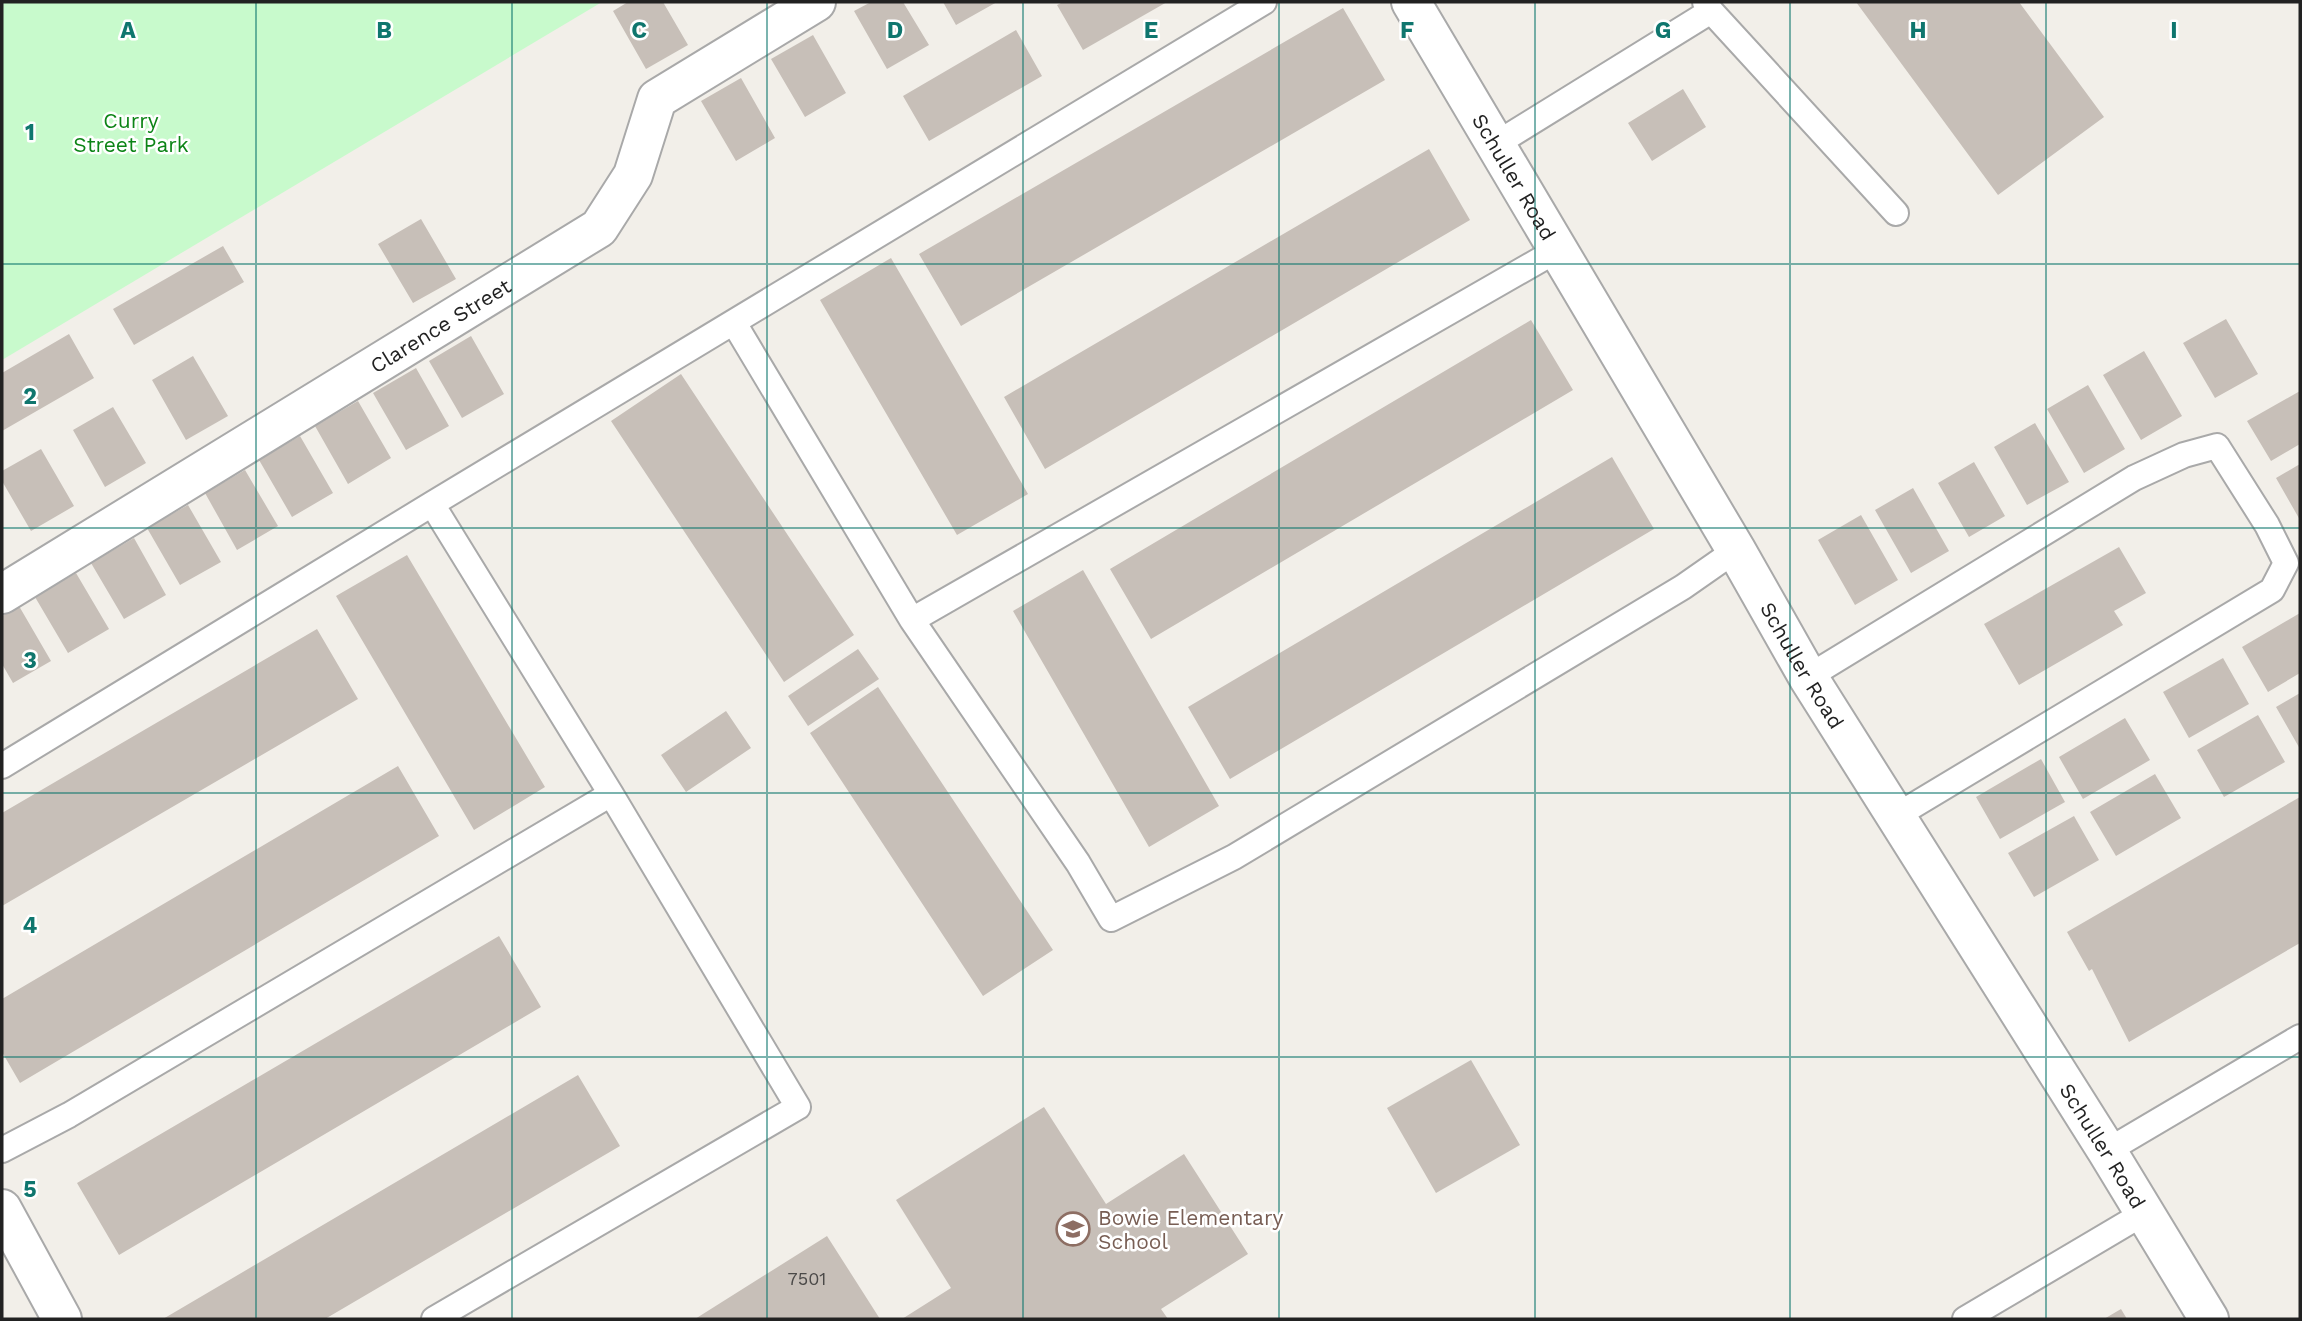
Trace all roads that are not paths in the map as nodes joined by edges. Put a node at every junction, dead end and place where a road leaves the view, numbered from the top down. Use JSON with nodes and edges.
{"nodes":[{"id":1,"x":816,"y":2,"type":"edge"},
{"id":2,"x":1265,"y":2,"type":"edge"},
{"id":3,"x":1411,"y":2,"type":"edge"},
{"id":4,"x":1708,"y":7,"type":"edge"},
{"id":5,"x":1496,"y":144,"type":"junction"},
{"id":6,"x":1896,"y":213,"type":"dead end"},
{"id":7,"x":1559,"y":249,"type":"junction"},
{"id":8,"x":734,"y":323,"type":"junction"},
{"id":9,"x":432,"y":504,"type":"junction"},
{"id":10,"x":1736,"y":550,"type":"junction"},
{"id":11,"x":2,"y":594,"type":"edge"},
{"id":12,"x":912,"y":620,"type":"junction"},
{"id":13,"x":1808,"y":677,"type":"junction"},
{"id":14,"x":2,"y":766,"type":"edge"},
{"id":15,"x":611,"y":794,"type":"junction"},
{"id":16,"x":1896,"y":816,"type":"junction"},
{"id":17,"x":2300,"y":1037,"type":"edge"},
{"id":18,"x":2,"y":1150,"type":"edge"},
{"id":19,"x":2107,"y":1151,"type":"junction"},
{"id":20,"x":2,"y":1209,"type":"edge"},
{"id":21,"x":2146,"y":1212,"type":"junction"},
{"id":22,"x":62,"y":1319,"type":"edge"},
{"id":23,"x":434,"y":1319,"type":"edge"},
{"id":24,"x":1965,"y":1319,"type":"edge"},
{"id":25,"x":2209,"y":1319,"type":"edge"}],
"edges":[{"from":1,"to":11,"type":"street","name":"Clarence Street"},
{"from":2,"to":8,"type":"lane"},
{"from":3,"to":5,"type":"street","name":"Schuller Road"},
{"from":4,"to":5,"type":"lane"},
{"from":4,"to":6,"type":"lane"},
{"from":5,"to":7,"type":"street","name":"Schuller Road"},
{"from":7,"to":10,"type":"street","name":"Schuller Road"},
{"from":7,"to":12,"type":"lane"},
{"from":8,"to":9,"type":"lane"},
{"from":8,"to":12,"type":"lane"},
{"from":9,"to":14,"type":"lane"},
{"from":9,"to":15,"type":"lane"},
{"from":10,"to":12,"type":"lane"},
{"from":10,"to":13,"type":"street","name":"Schuller Road"},
{"from":13,"to":16,"type":"street","name":"Schuller Road"},
{"from":13,"to":16,"type":"lane"},
{"from":15,"to":18,"type":"lane"},
{"from":15,"to":23,"type":"lane"},
{"from":16,"to":19,"type":"street","name":"Schuller Road"},
{"from":17,"to":19,"type":"lane"},
{"from":19,"to":21,"type":"street","name":"Schuller Road"},
{"from":20,"to":22,"type":"street"},
{"from":21,"to":24,"type":"lane"},
{"from":21,"to":25,"type":"street","name":"Schuller Road"}]}
